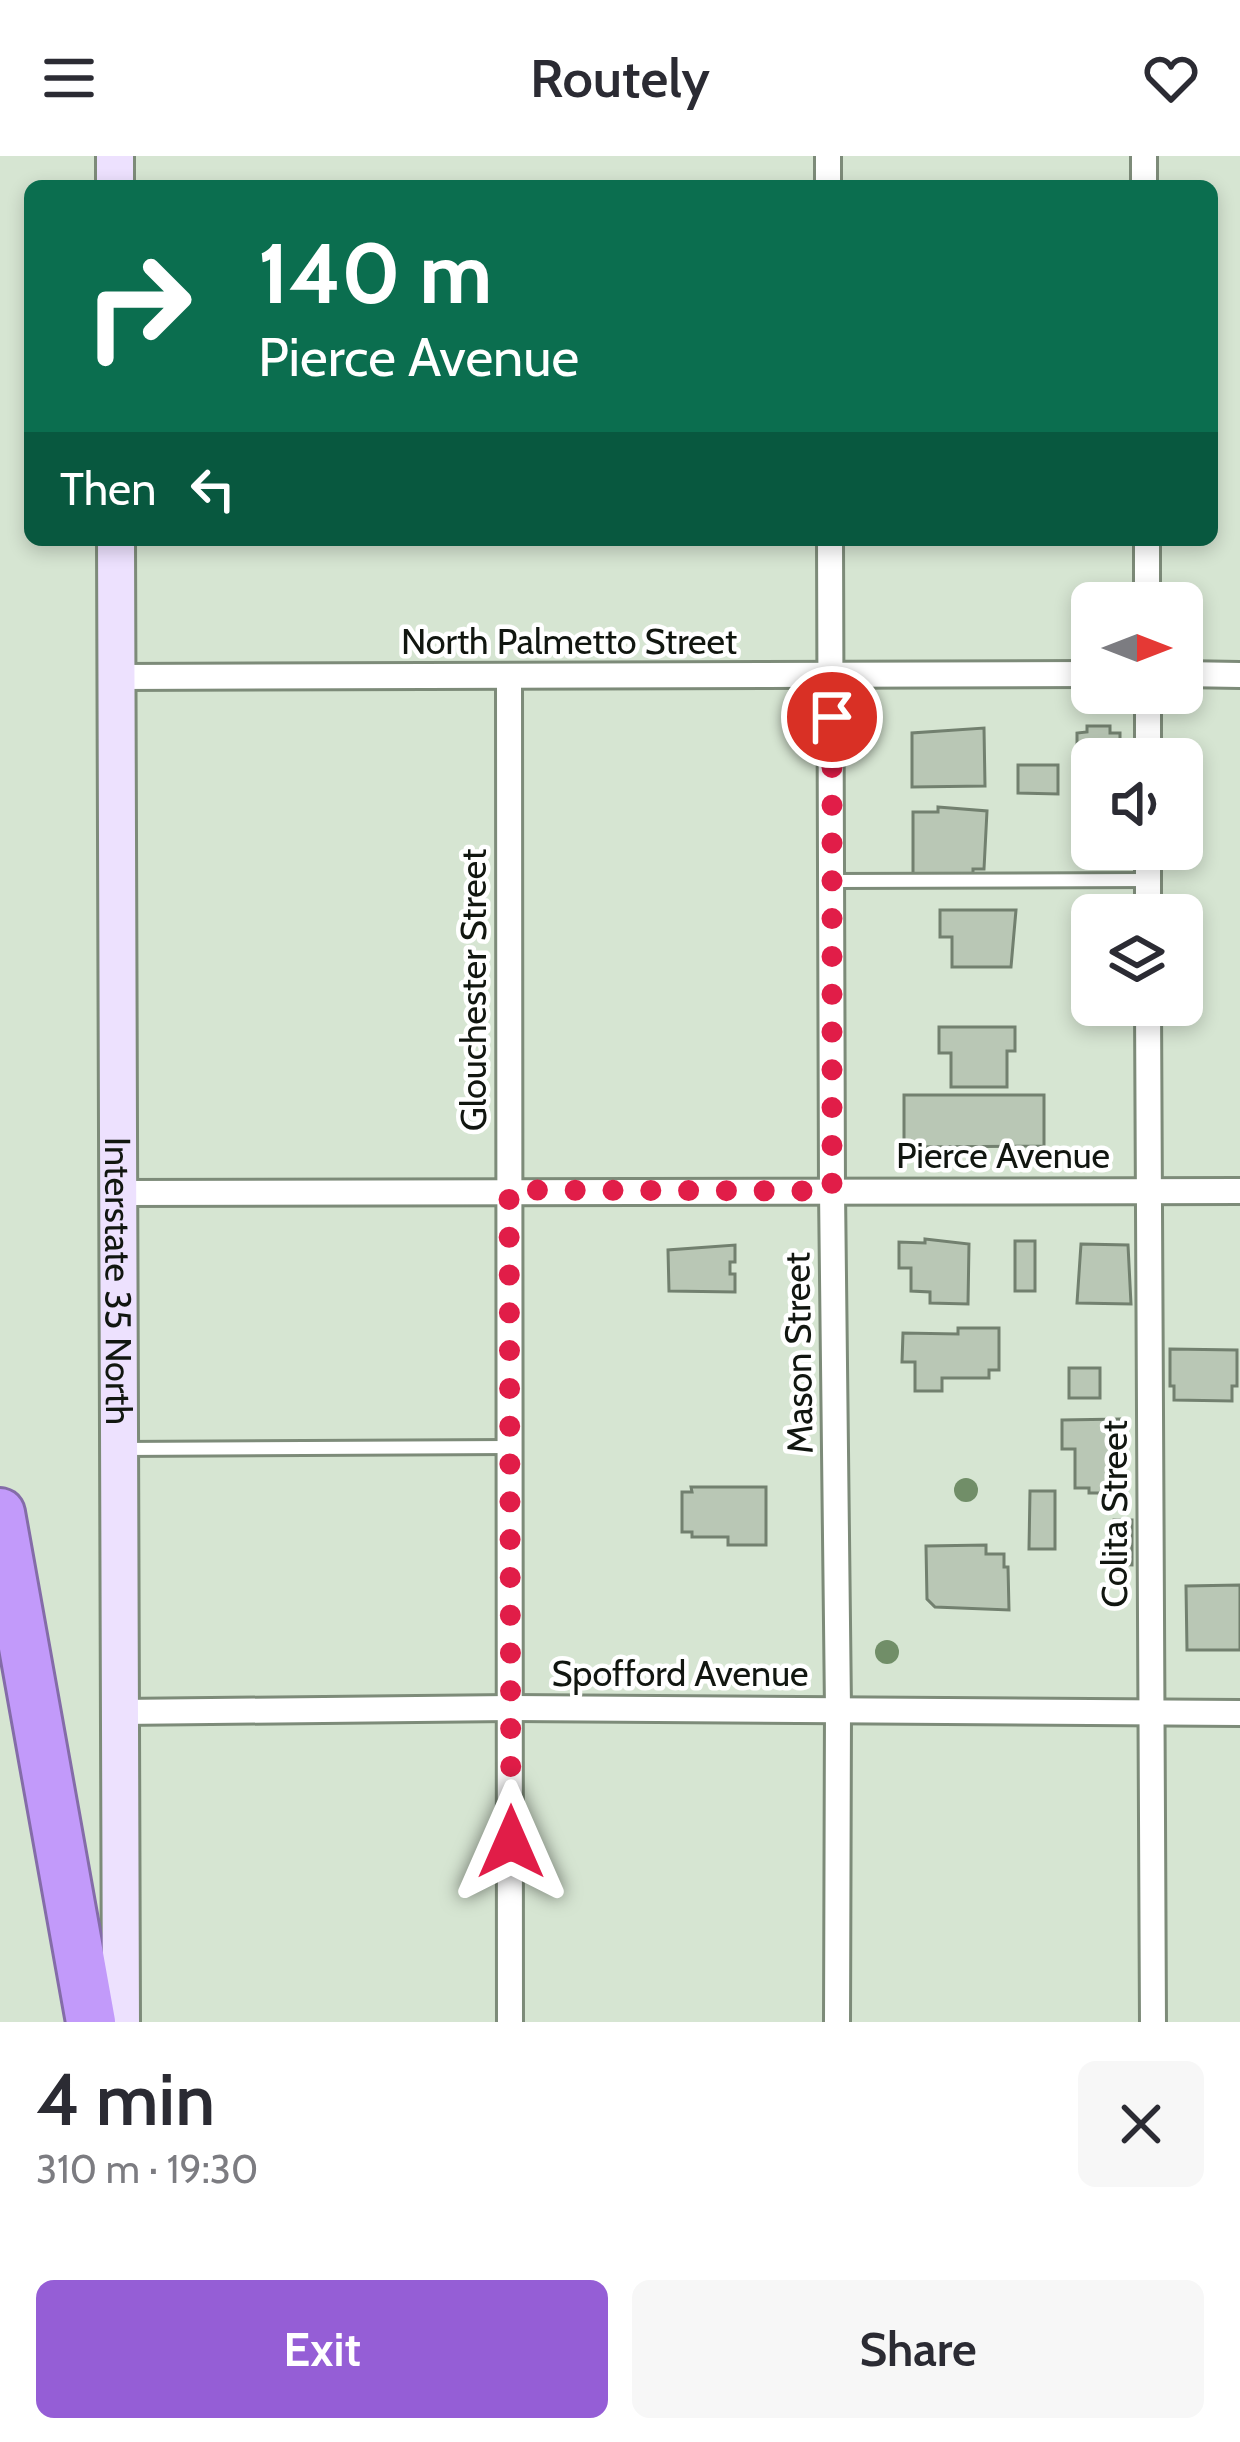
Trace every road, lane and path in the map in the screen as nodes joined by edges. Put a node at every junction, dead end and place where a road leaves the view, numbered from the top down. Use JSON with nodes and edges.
{"nodes":[{"id":1,"x":116,"y":546,"type":"edge"},
{"id":2,"x":830,"y":546,"type":"edge"},
{"id":3,"x":1147,"y":546,"type":"edge"},
{"id":4,"x":1147,"y":582,"type":"edge"},
{"id":5,"x":1071,"y":674,"type":"edge"},
{"id":6,"x":1203,"y":674,"type":"edge"},
{"id":7,"x":1240,"y":675,"type":"edge"},
{"id":8,"x":831,"y":676,"type":"junction"},
{"id":9,"x":118,"y":677,"type":"junction"},
{"id":10,"x":508,"y":677,"type":"junction"},
{"id":11,"x":1148,"y":870,"type":"edge"},
{"id":12,"x":1148,"y":880,"type":"junction"},
{"id":13,"x":832,"y":881,"type":"junction"},
{"id":14,"x":1148,"y":894,"type":"edge"},
{"id":15,"x":1148,"y":1026,"type":"edge"},
{"id":16,"x":509,"y":1190,"type":"junction"},
{"id":17,"x":1148,"y":1190,"type":"junction"},
{"id":18,"x":832,"y":1191,"type":"junction"},
{"id":19,"x":1240,"y":1191,"type":"edge"},
{"id":20,"x":118,"y":1192,"type":"junction"},
{"id":21,"x":511,"y":1447,"type":"junction"},
{"id":22,"x":119,"y":1448,"type":"junction"},
{"id":23,"x":0,"y":1513,"type":"edge"},
{"id":24,"x":512,"y":1708,"type":"junction"},
{"id":25,"x":838,"y":1709,"type":"junction"},
{"id":26,"x":1152,"y":1711,"type":"junction"},
{"id":27,"x":120,"y":1712,"type":"junction"},
{"id":28,"x":1240,"y":1713,"type":"edge"},
{"id":29,"x":91,"y":2022,"type":"edge"},
{"id":30,"x":121,"y":2022,"type":"edge"},
{"id":31,"x":510,"y":2022,"type":"edge"},
{"id":32,"x":837,"y":2022,"type":"edge"},
{"id":33,"x":1153,"y":2022,"type":"edge"}],
"edges":[{"from":1,"to":9,"type":"main road","name":"Interstate 35 North"},
{"from":2,"to":8,"type":"street","name":"Mason Street"},
{"from":3,"to":4,"type":"street"},
{"from":5,"to":8,"type":"street","name":"North Palmetto Street"},
{"from":6,"to":7,"type":"street"},
{"from":8,"to":10,"type":"street","name":"North Palmetto Street"},
{"from":8,"to":13,"type":"street","name":"Mason Street"},
{"from":9,"to":10,"type":"street","name":"North Palmetto Street"},
{"from":9,"to":20,"type":"main road","name":"Interstate 35 North"},
{"from":10,"to":16,"type":"street","name":"Glouchester Street"},
{"from":11,"to":12,"type":"street"},
{"from":12,"to":13,"type":"lane"},
{"from":12,"to":14,"type":"street"},
{"from":13,"to":18,"type":"street","name":"Mason Street"},
{"from":15,"to":17,"type":"street","name":"Colita Street"},
{"from":16,"to":18,"type":"street","name":"Pierce Avenue"},
{"from":16,"to":20,"type":"street","name":"Pierce Avenue"},
{"from":16,"to":21,"type":"street","name":"Glouchester Street"},
{"from":17,"to":18,"type":"street","name":"Pierce Avenue"},
{"from":17,"to":19,"type":"street","name":"Pierce Avenue"},
{"from":17,"to":26,"type":"street","name":"Colita Street"},
{"from":18,"to":25,"type":"street","name":"Mason Street"},
{"from":20,"to":22,"type":"main road","name":"Interstate 35 North"},
{"from":21,"to":22,"type":"lane"},
{"from":21,"to":24,"type":"street","name":"Glouchester Street"},
{"from":22,"to":27,"type":"main road","name":"Interstate 35 North"},
{"from":23,"to":29,"type":"highway"},
{"from":24,"to":25,"type":"street","name":"Spofford Avenue"},
{"from":24,"to":27,"type":"street","name":"Spofford Avenue"},
{"from":24,"to":31,"type":"street","name":"Glouchester Street"},
{"from":25,"to":26,"type":"street","name":"Spofford Avenue"},
{"from":25,"to":32,"type":"street","name":"Mason Street"},
{"from":26,"to":28,"type":"street","name":"Spofford Avenue"},
{"from":26,"to":33,"type":"street","name":"Colita Street"},
{"from":27,"to":30,"type":"main road","name":"Interstate 35 North"}]}
